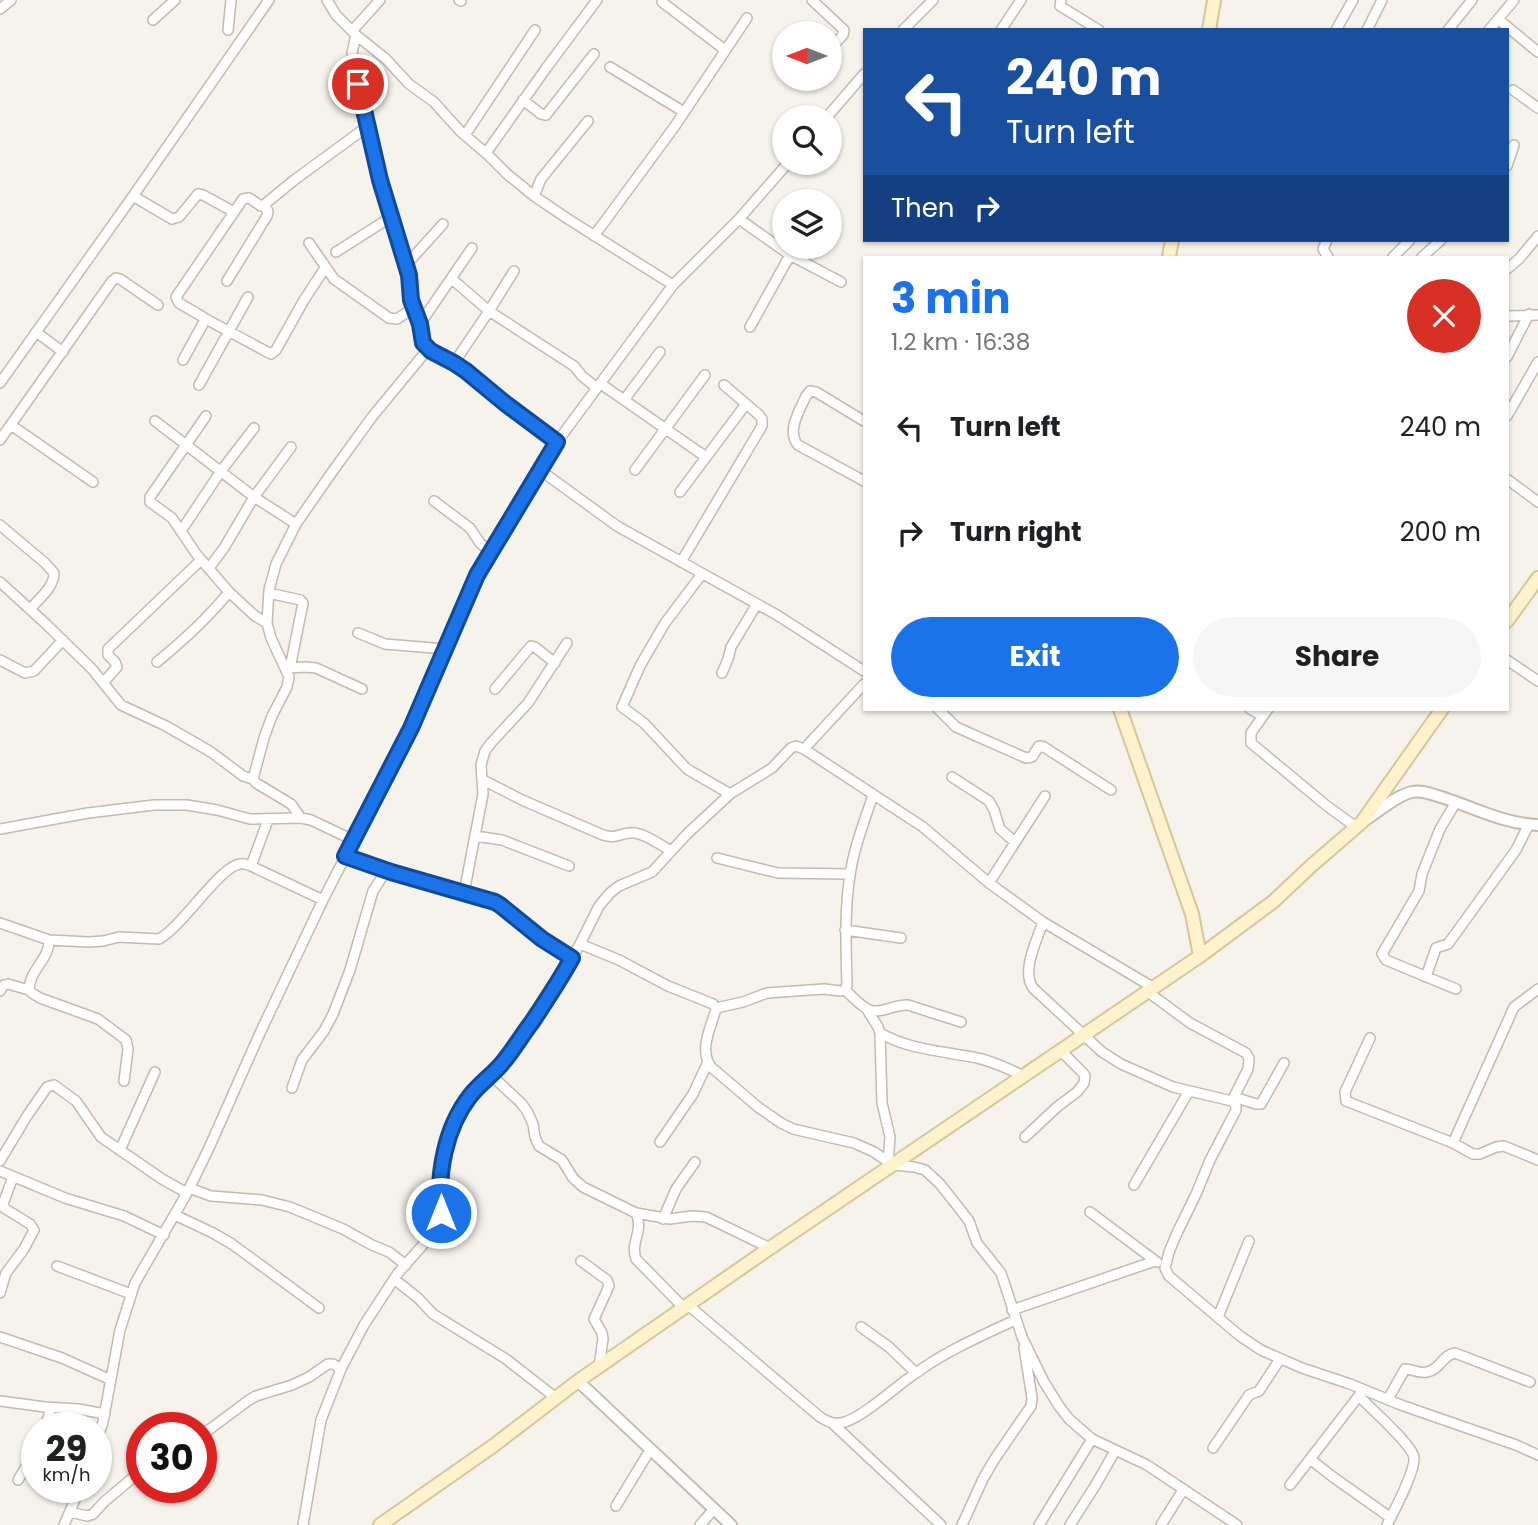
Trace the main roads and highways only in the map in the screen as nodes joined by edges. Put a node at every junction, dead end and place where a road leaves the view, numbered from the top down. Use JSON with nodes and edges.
{"nodes":[{"id":1,"x":1214,"y":0,"type":"edge"},
{"id":2,"x":1209,"y":28,"type":"edge"},
{"id":3,"x":1538,"y":579,"type":"edge"},
{"id":4,"x":1509,"y":618,"type":"edge"},
{"id":5,"x":1121,"y":711,"type":"edge"},
{"id":6,"x":1442,"y":711,"type":"edge"},
{"id":7,"x":1199,"y":956,"type":"junction"},
{"id":8,"x":380,"y":1525,"type":"edge"}],
"edges":[{"from":1,"to":2,"type":"main road"},
{"from":3,"to":4,"type":"main road"},
{"from":5,"to":7,"type":"main road"},
{"from":6,"to":7,"type":"main road"},
{"from":7,"to":8,"type":"main road"}]}
